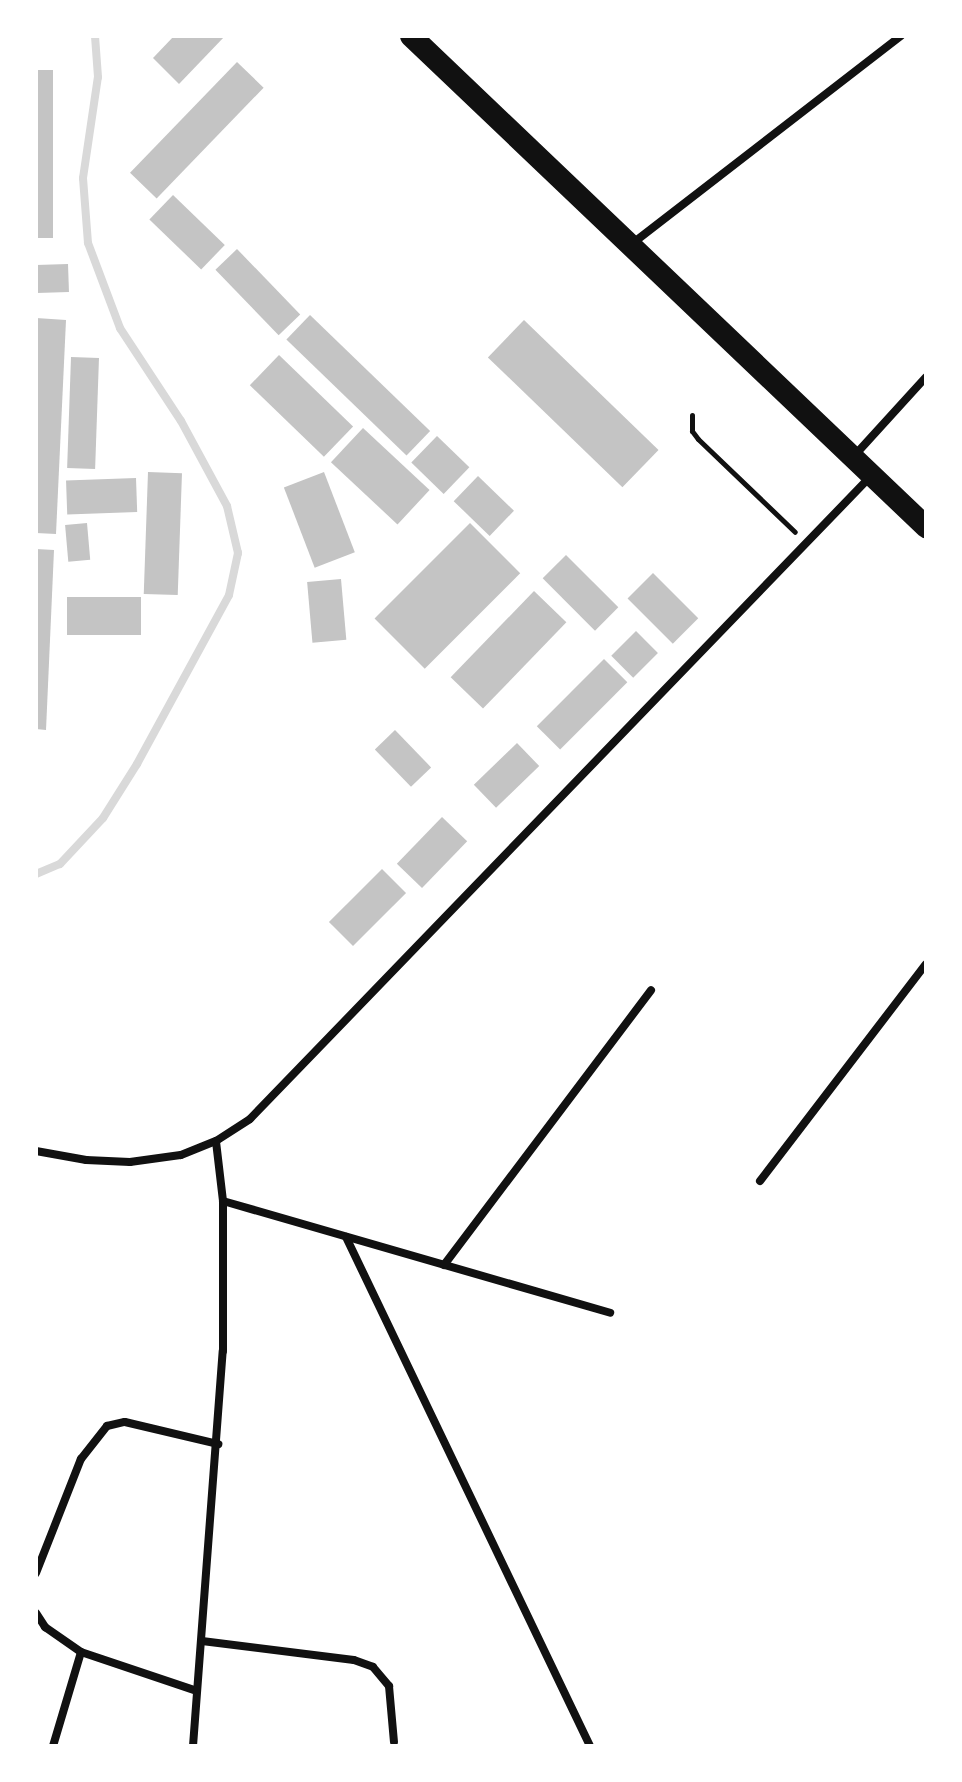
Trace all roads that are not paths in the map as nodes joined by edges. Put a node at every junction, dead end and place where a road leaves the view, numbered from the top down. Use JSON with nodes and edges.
{"nodes":[{"id":1,"x":411,"y":36,"type":"edge"},
{"id":2,"x":901,"y":36,"type":"edge"},
{"id":3,"x":632,"y":244,"type":"junction"},
{"id":4,"x":926,"y":377,"type":"edge"},
{"id":5,"x":854,"y":456,"type":"junction"},
{"id":6,"x":873,"y":475,"type":"junction"},
{"id":7,"x":926,"y":527,"type":"edge"},
{"id":8,"x":926,"y":964,"type":"edge"},
{"id":9,"x":651,"y":990,"type":"dead end"},
{"id":10,"x":216,"y":1141,"type":"junction"},
{"id":11,"x":36,"y":1151,"type":"edge"},
{"id":12,"x":760,"y":1181,"type":"dead end"},
{"id":13,"x":223,"y":1201,"type":"junction"},
{"id":14,"x":346,"y":1237,"type":"junction"},
{"id":15,"x":444,"y":1265,"type":"junction"},
{"id":16,"x":610,"y":1313,"type":"dead end"},
{"id":17,"x":218,"y":1444,"type":"junction"},
{"id":18,"x":36,"y":1573,"type":"edge"},
{"id":19,"x":36,"y":1613,"type":"edge"},
{"id":20,"x":202,"y":1641,"type":"junction"},
{"id":21,"x":81,"y":1652,"type":"junction"},
{"id":22,"x":197,"y":1691,"type":"junction"},
{"id":23,"x":394,"y":1742,"type":"dead end"},
{"id":24,"x":53,"y":1746,"type":"edge"},
{"id":25,"x":193,"y":1746,"type":"edge"},
{"id":26,"x":590,"y":1746,"type":"edge"}],
"edges":[{"from":1,"to":3,"type":"highway"},
{"from":2,"to":3,"type":"street"},
{"from":3,"to":5,"type":"highway"},
{"from":4,"to":5,"type":"street"},
{"from":5,"to":6,"type":"highway"},
{"from":6,"to":7,"type":"highway"},
{"from":6,"to":10,"type":"street"},
{"from":8,"to":12,"type":"street"},
{"from":9,"to":15,"type":"street"},
{"from":10,"to":11,"type":"street"},
{"from":10,"to":13,"type":"street"},
{"from":13,"to":14,"type":"street"},
{"from":13,"to":17,"type":"street"},
{"from":14,"to":15,"type":"street"},
{"from":14,"to":26,"type":"street"},
{"from":15,"to":16,"type":"street"},
{"from":17,"to":18,"type":"street"},
{"from":17,"to":20,"type":"street"},
{"from":19,"to":21,"type":"street"},
{"from":20,"to":22,"type":"street"},
{"from":20,"to":23,"type":"street"},
{"from":21,"to":22,"type":"street"},
{"from":21,"to":24,"type":"street"},
{"from":22,"to":25,"type":"street"}]}
